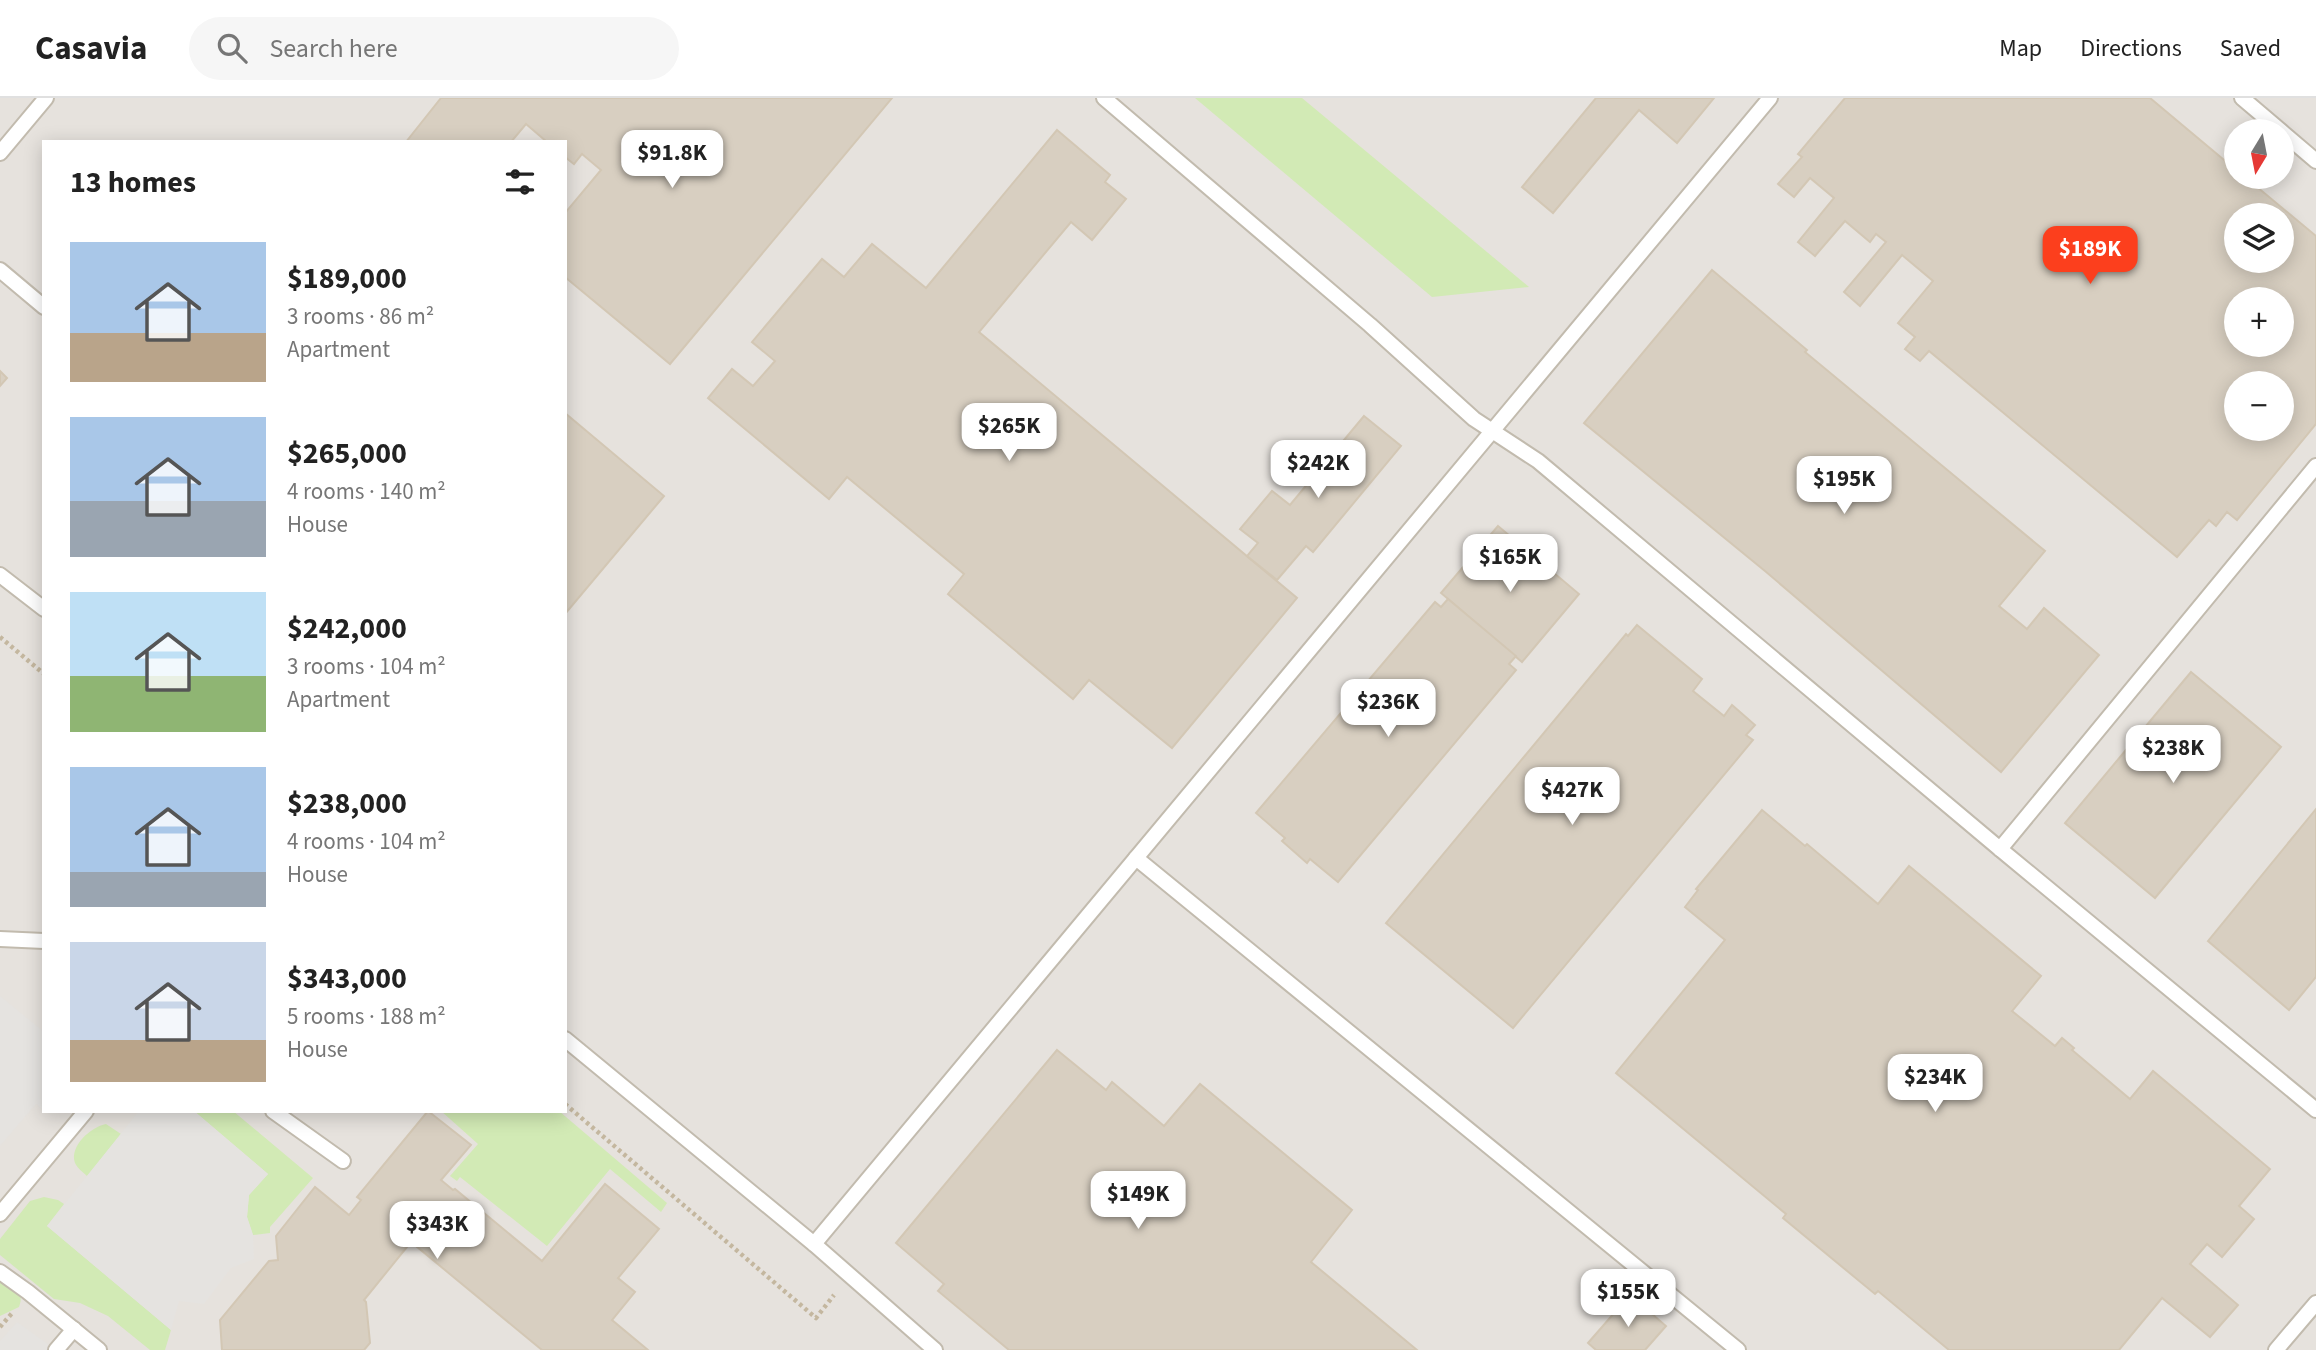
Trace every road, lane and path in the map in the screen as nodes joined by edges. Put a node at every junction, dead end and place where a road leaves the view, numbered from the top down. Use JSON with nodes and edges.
{"nodes":[{"id":1,"x":46,"y":98,"type":"edge"},
{"id":2,"x":1104,"y":98,"type":"edge"},
{"id":3,"x":1770,"y":98,"type":"edge"},
{"id":4,"x":2242,"y":98,"type":"edge"},
{"id":5,"x":2267,"y":119,"type":"edge"},
{"id":6,"x":2294,"y":142,"type":"edge"},
{"id":7,"x":0,"y":153,"type":"edge"},
{"id":8,"x":2316,"y":161,"type":"edge"},
{"id":9,"x":0,"y":271,"type":"edge"},
{"id":10,"x":42,"y":305,"type":"edge"},
{"id":11,"x":1491,"y":431,"type":"junction"},
{"id":12,"x":2316,"y":466,"type":"edge"},
{"id":13,"x":0,"y":575,"type":"edge"},
{"id":14,"x":42,"y":607,"type":"edge"},
{"id":15,"x":0,"y":637,"type":"edge"},
{"id":16,"x":42,"y":672,"type":"edge"},
{"id":17,"x":2000,"y":849,"type":"junction"},
{"id":18,"x":1136,"y":859,"type":"junction"},
{"id":19,"x":0,"y":939,"type":"edge"},
{"id":20,"x":42,"y":941,"type":"edge"},
{"id":21,"x":567,"y":1041,"type":"edge"},
{"id":22,"x":567,"y":1106,"type":"edge"},
{"id":23,"x":2316,"y":1110,"type":"edge"},
{"id":24,"x":84,"y":1113,"type":"edge"},
{"id":25,"x":276,"y":1113,"type":"edge"},
{"id":26,"x":343,"y":1161,"type":"dead end"},
{"id":27,"x":0,"y":1214,"type":"edge"},
{"id":28,"x":814,"y":1244,"type":"junction"},
{"id":29,"x":0,"y":1272,"type":"edge"},
{"id":30,"x":850,"y":1276,"type":"junction"},
{"id":31,"x":2316,"y":1303,"type":"edge"},
{"id":32,"x":74,"y":1329,"type":"junction"},
{"id":33,"x":56,"y":1350,"type":"edge"},
{"id":34,"x":99,"y":1350,"type":"edge"},
{"id":35,"x":935,"y":1350,"type":"edge"},
{"id":36,"x":1738,"y":1350,"type":"edge"},
{"id":37,"x":2276,"y":1350,"type":"edge"}],
"edges":[{"from":1,"to":7,"type":"lane"},
{"from":2,"to":11,"type":"lane"},
{"from":3,"to":11,"type":"lane"},
{"from":4,"to":5,"type":"lane"},
{"from":6,"to":8,"type":"lane"},
{"from":9,"to":10,"type":"lane"},
{"from":11,"to":17,"type":"lane"},
{"from":11,"to":18,"type":"lane"},
{"from":12,"to":17,"type":"lane"},
{"from":13,"to":14,"type":"lane"},
{"from":15,"to":16,"type":"path"},
{"from":17,"to":23,"type":"lane"},
{"from":18,"to":28,"type":"lane"},
{"from":18,"to":36,"type":"lane"},
{"from":19,"to":20,"type":"lane"},
{"from":21,"to":28,"type":"lane"},
{"from":22,"to":30,"type":"path"},
{"from":24,"to":27,"type":"lane"},
{"from":25,"to":26,"type":"lane"},
{"from":28,"to":30,"type":"lane"},
{"from":29,"to":32,"type":"lane"},
{"from":30,"to":35,"type":"lane"},
{"from":31,"to":37,"type":"lane"},
{"from":32,"to":33,"type":"lane"},
{"from":32,"to":34,"type":"lane"}]}
